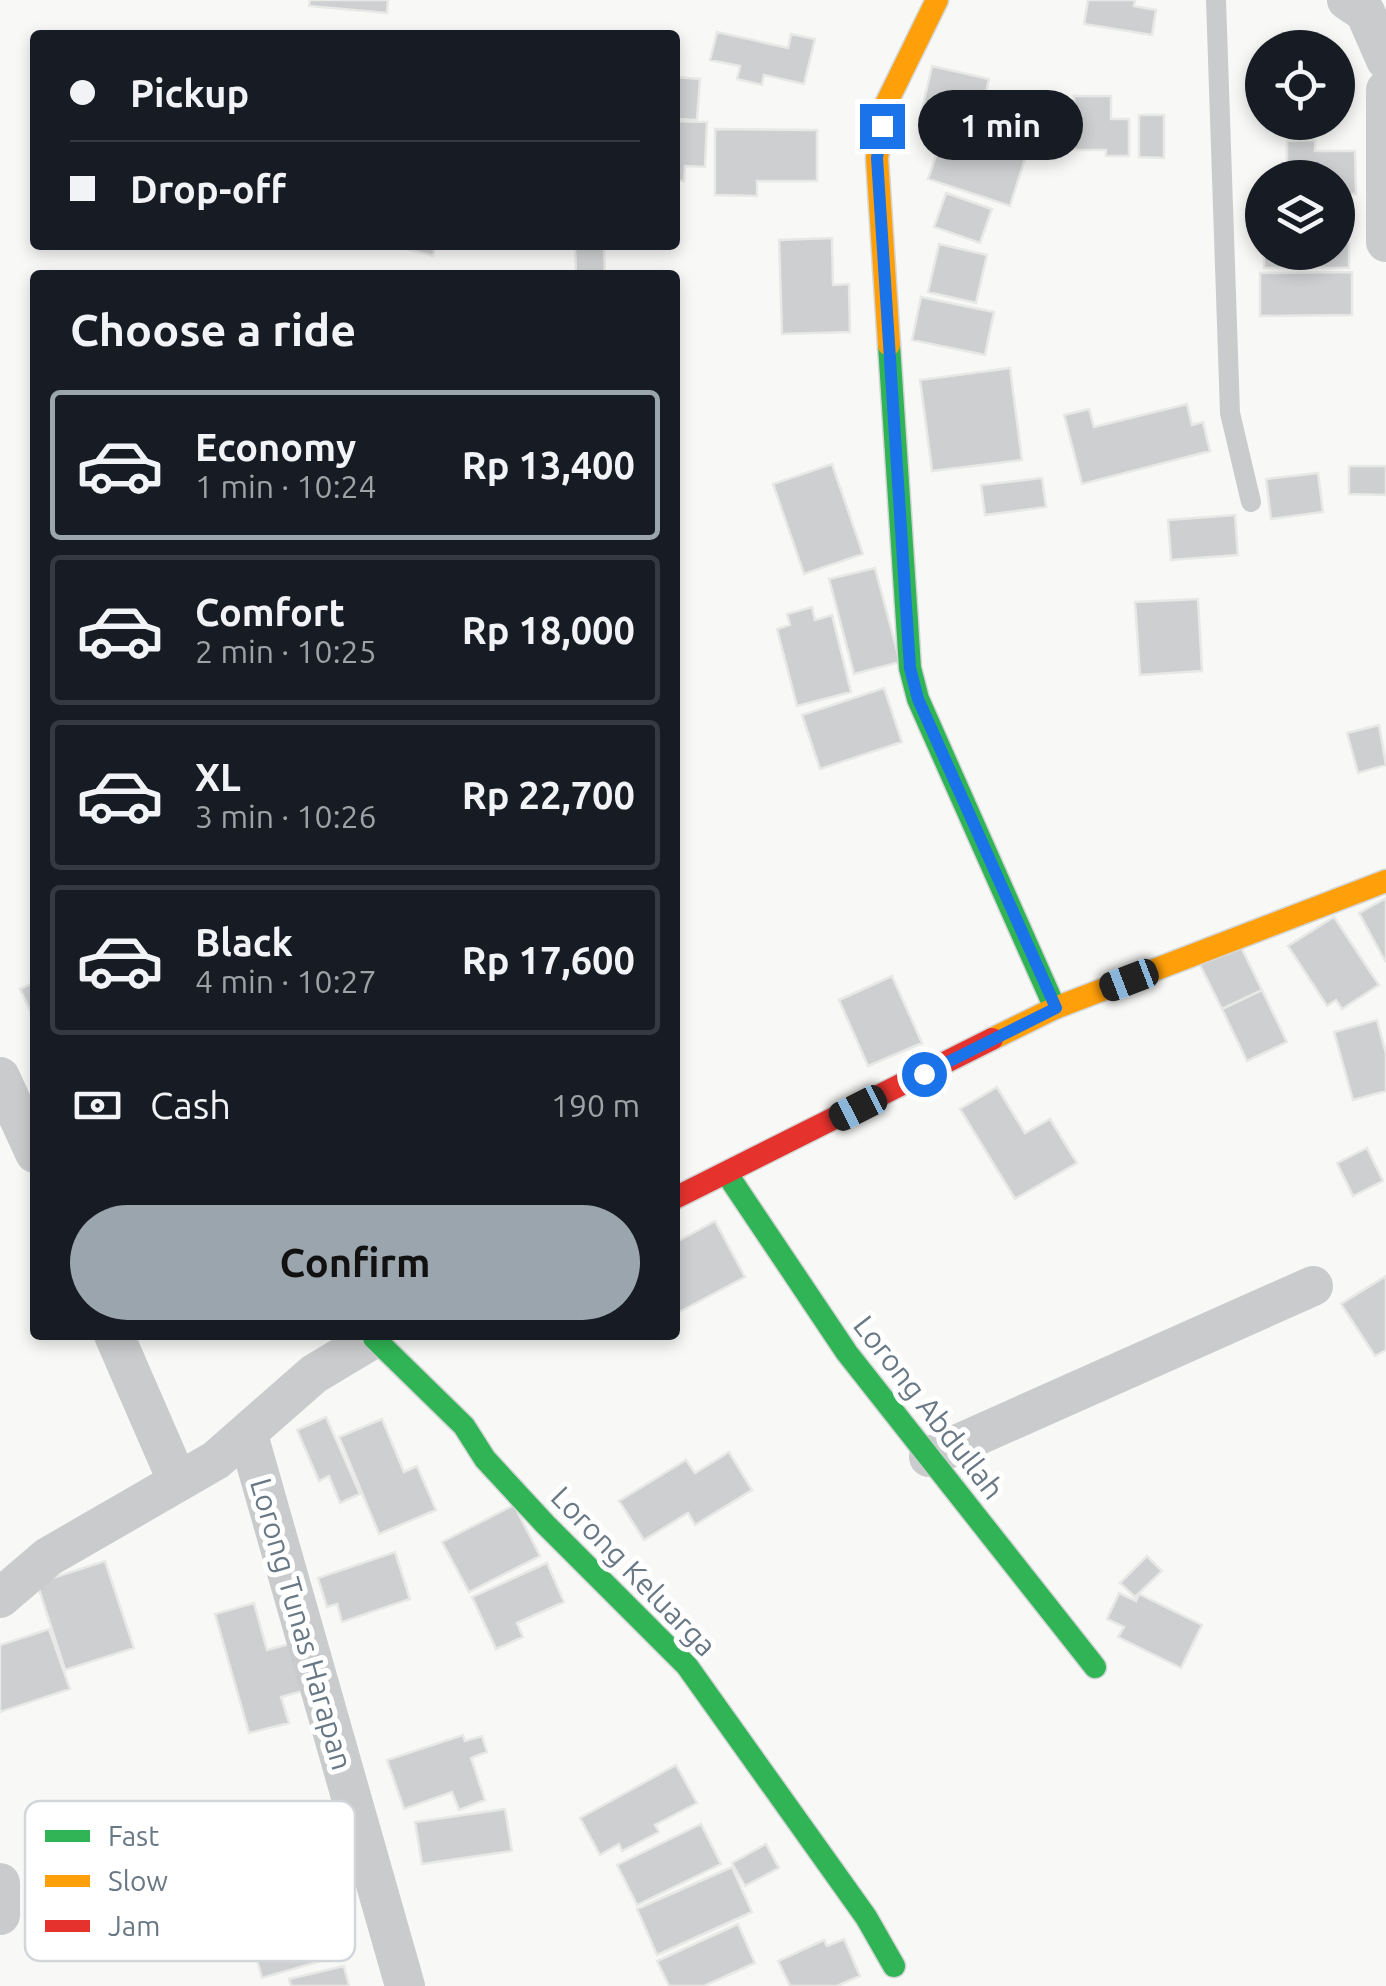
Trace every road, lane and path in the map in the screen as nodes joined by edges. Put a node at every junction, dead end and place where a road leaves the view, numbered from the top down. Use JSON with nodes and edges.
{"nodes":[{"id":1,"x":937,"y":0,"type":"edge"},
{"id":2,"x":1216,"y":0,"type":"edge"},
{"id":3,"x":1347,"y":0,"type":"edge"},
{"id":4,"x":1386,"y":60,"type":"edge"},
{"id":5,"x":1386,"y":90,"type":"edge"},
{"id":6,"x":1385,"y":168,"type":"edge"},
{"id":7,"x":1386,"y":242,"type":"edge"},
{"id":8,"x":1251,"y":502,"type":"dead end"},
{"id":9,"x":1386,"y":882,"type":"edge"},
{"id":10,"x":1056,"y":1008,"type":"junction"},
{"id":11,"x":0,"y":1077,"type":"edge"},
{"id":12,"x":30,"y":1141,"type":"edge"},
{"id":13,"x":727,"y":1174,"type":"junction"},
{"id":14,"x":680,"y":1196,"type":"edge"},
{"id":15,"x":1313,"y":1286,"type":"dead end"},
{"id":16,"x":116,"y":1340,"type":"edge"},
{"id":17,"x":370,"y":1340,"type":"edge"},
{"id":18,"x":381,"y":1340,"type":"edge"},
{"id":19,"x":248,"y":1435,"type":"junction"},
{"id":20,"x":929,"y":1457,"type":"junction"},
{"id":21,"x":177,"y":1480,"type":"junction"},
{"id":22,"x":0,"y":1598,"type":"edge"},
{"id":23,"x":1096,"y":1667,"type":"dead end"},
{"id":24,"x":352,"y":1801,"type":"edge"},
{"id":25,"x":355,"y":1811,"type":"edge"},
{"id":26,"x":0,"y":1883,"type":"edge"},
{"id":27,"x":0,"y":1915,"type":"edge"},
{"id":28,"x":894,"y":1966,"type":"dead end"},
{"id":29,"x":405,"y":1986,"type":"edge"}],
"edges":[{"from":1,"to":10,"type":"street"},
{"from":2,"to":8,"type":"lane"},
{"from":3,"to":4,"type":"street"},
{"from":5,"to":6,"type":"street"},
{"from":6,"to":7,"type":"street"},
{"from":9,"to":10,"type":"street"},
{"from":10,"to":13,"type":"street"},
{"from":11,"to":12,"type":"street"},
{"from":13,"to":14,"type":"street"},
{"from":13,"to":20,"type":"street","name":"Lorong Abdullah"},
{"from":15,"to":20,"type":"street"},
{"from":16,"to":21,"type":"street"},
{"from":17,"to":19,"type":"street"},
{"from":18,"to":28,"type":"street","name":"Lorong Keluarga"},
{"from":19,"to":21,"type":"street"},
{"from":19,"to":24,"type":"street","name":"Lorong Tunas Harapan"},
{"from":20,"to":23,"type":"street","name":"Lorong Abdullah"},
{"from":21,"to":22,"type":"street"},
{"from":25,"to":29,"type":"street","name":"Lorong Tunas Harapan"},
{"from":26,"to":27,"type":"street"}]}
